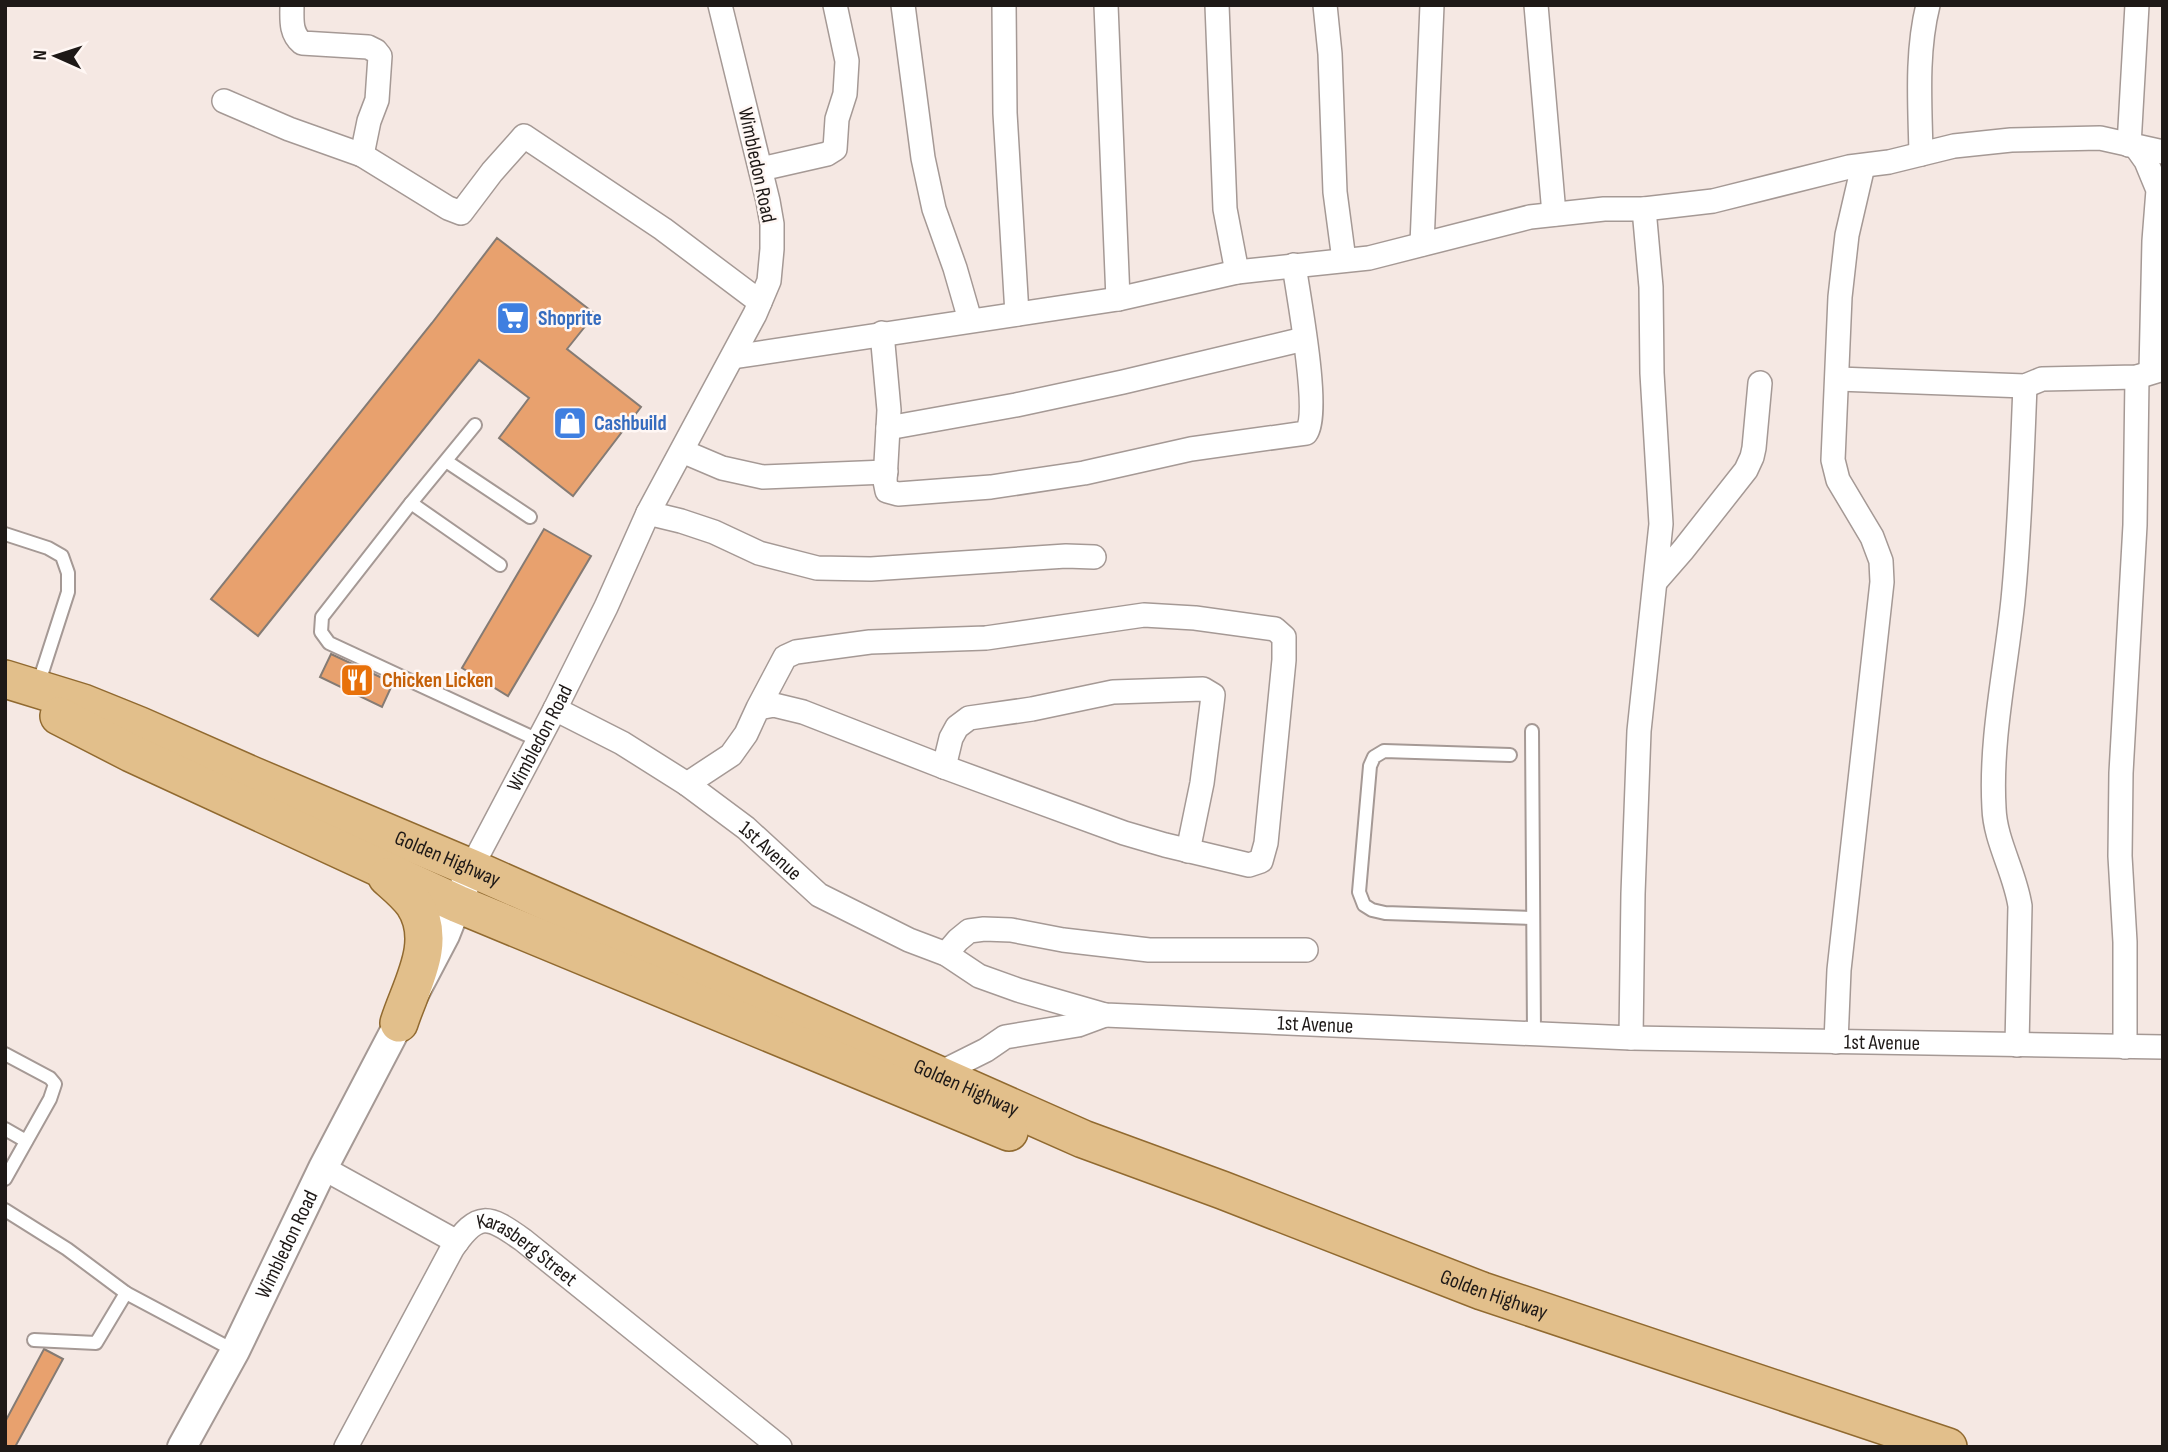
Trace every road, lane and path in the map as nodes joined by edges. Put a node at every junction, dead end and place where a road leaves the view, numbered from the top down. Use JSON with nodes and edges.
{"nodes":[{"id":1,"x":292,"y":5,"type":"edge"},
{"id":2,"x":720,"y":5,"type":"edge"},
{"id":3,"x":835,"y":5,"type":"edge"},
{"id":4,"x":903,"y":5,"type":"edge"},
{"id":5,"x":1004,"y":5,"type":"edge"},
{"id":6,"x":1106,"y":5,"type":"edge"},
{"id":7,"x":1217,"y":5,"type":"edge"},
{"id":8,"x":1325,"y":5,"type":"edge"},
{"id":9,"x":1432,"y":5,"type":"edge"},
{"id":10,"x":1536,"y":5,"type":"edge"},
{"id":11,"x":1928,"y":5,"type":"edge"},
{"id":12,"x":2137,"y":5,"type":"edge"},
{"id":13,"x":224,"y":101,"type":"dead end"},
{"id":14,"x":2132,"y":146,"type":"junction"},
{"id":15,"x":2163,"y":152,"type":"edge"},
{"id":16,"x":1921,"y":154,"type":"junction"},
{"id":17,"x":362,"y":155,"type":"junction"},
{"id":18,"x":1863,"y":166,"type":"junction"},
{"id":19,"x":761,"y":169,"type":"junction"},
{"id":20,"x":1644,"y":209,"type":"junction"},
{"id":21,"x":1554,"y":214,"type":"junction"},
{"id":22,"x":1422,"y":244,"type":"junction"},
{"id":23,"x":1344,"y":260,"type":"junction"},
{"id":24,"x":1294,"y":265,"type":"junction"},
{"id":25,"x":1237,"y":272,"type":"junction"},
{"id":26,"x":1118,"y":299,"type":"junction"},
{"id":27,"x":760,"y":302,"type":"junction"},
{"id":28,"x":1017,"y":314,"type":"junction"},
{"id":29,"x":971,"y":320,"type":"junction"},
{"id":30,"x":882,"y":333,"type":"junction"},
{"id":31,"x":1304,"y":339,"type":"junction"},
{"id":32,"x":733,"y":356,"type":"junction"},
{"id":33,"x":2150,"y":373,"type":"edge"},
{"id":34,"x":1838,"y":379,"type":"junction"},
{"id":35,"x":1760,"y":383,"type":"dead end"},
{"id":36,"x":2025,"y":386,"type":"junction"},
{"id":37,"x":475,"y":425,"type":"dead end"},
{"id":38,"x":888,"y":428,"type":"junction"},
{"id":39,"x":682,"y":451,"type":"junction"},
{"id":40,"x":446,"y":461,"type":"junction"},
{"id":41,"x":886,"y":472,"type":"junction"},
{"id":42,"x":411,"y":503,"type":"junction"},
{"id":43,"x":648,"y":513,"type":"junction"},
{"id":44,"x":530,"y":517,"type":"dead end"},
{"id":45,"x":5,"y":534,"type":"edge"},
{"id":46,"x":1094,"y":557,"type":"dead end"},
{"id":47,"x":500,"y":565,"type":"dead end"},
{"id":48,"x":1656,"y":581,"type":"junction"},
{"id":49,"x":16,"y":685,"type":"edge"},
{"id":50,"x":758,"y":708,"type":"junction"},
{"id":51,"x":555,"y":709,"type":"junction"},
{"id":52,"x":1532,"y":731,"type":"dead end"},
{"id":53,"x":538,"y":740,"type":"junction"},
{"id":54,"x":1510,"y":755,"type":"dead end"},
{"id":55,"x":944,"y":767,"type":"junction"},
{"id":56,"x":687,"y":784,"type":"junction"},
{"id":57,"x":1188,"y":851,"type":"junction"},
{"id":58,"x":373,"y":864,"type":"junction"},
{"id":59,"x":471,"y":868,"type":"junction"},
{"id":60,"x":458,"y":904,"type":"junction"},
{"id":61,"x":1533,"y":918,"type":"junction"},
{"id":62,"x":1306,"y":950,"type":"dead end"},
{"id":63,"x":946,"y":954,"type":"junction"},
{"id":64,"x":1105,"y":1015,"type":"junction"},
{"id":65,"x":399,"y":1023,"type":"junction"},
{"id":66,"x":1534,"y":1034,"type":"junction"},
{"id":67,"x":1631,"y":1038,"type":"junction"},
{"id":68,"x":1836,"y":1042,"type":"junction"},
{"id":69,"x":2017,"y":1045,"type":"junction"},
{"id":70,"x":2125,"y":1047,"type":"junction"},
{"id":71,"x":2163,"y":1047,"type":"edge"},
{"id":72,"x":5,"y":1054,"type":"edge"},
{"id":73,"x":938,"y":1074,"type":"junction"},
{"id":74,"x":5,"y":1129,"type":"edge"},
{"id":75,"x":26,"y":1141,"type":"junction"},
{"id":76,"x":323,"y":1168,"type":"junction"},
{"id":77,"x":5,"y":1180,"type":"edge"},
{"id":78,"x":5,"y":1210,"type":"edge"},
{"id":79,"x":457,"y":1242,"type":"junction"},
{"id":80,"x":126,"y":1293,"type":"junction"},
{"id":81,"x":34,"y":1340,"type":"dead end"},
{"id":82,"x":235,"y":1351,"type":"junction"},
{"id":83,"x":182,"y":1447,"type":"edge"},
{"id":84,"x":346,"y":1447,"type":"edge"},
{"id":85,"x":780,"y":1447,"type":"edge"},
{"id":86,"x":1878,"y":1447,"type":"edge"},
{"id":87,"x":1948,"y":1447,"type":"edge"}],
"edges":[{"from":1,"to":17,"type":"street"},
{"from":2,"to":19,"type":"street","name":"Wimbledon Road"},
{"from":3,"to":19,"type":"street"},
{"from":4,"to":29,"type":"street"},
{"from":5,"to":28,"type":"street"},
{"from":6,"to":26,"type":"street"},
{"from":7,"to":25,"type":"street"},
{"from":8,"to":23,"type":"street"},
{"from":9,"to":22,"type":"street"},
{"from":10,"to":21,"type":"street"},
{"from":11,"to":16,"type":"street"},
{"from":12,"to":14,"type":"street"},
{"from":13,"to":17,"type":"street"},
{"from":14,"to":15,"type":"street"},
{"from":14,"to":16,"type":"street"},
{"from":14,"to":33,"type":"street"},
{"from":16,"to":18,"type":"street"},
{"from":17,"to":27,"type":"street"},
{"from":18,"to":20,"type":"street"},
{"from":18,"to":34,"type":"street"},
{"from":19,"to":27,"type":"street","name":"Wimbledon Road"},
{"from":20,"to":21,"type":"street"},
{"from":20,"to":48,"type":"street"},
{"from":21,"to":22,"type":"street"},
{"from":22,"to":23,"type":"street"},
{"from":23,"to":24,"type":"street"},
{"from":24,"to":25,"type":"street"},
{"from":24,"to":31,"type":"street"},
{"from":25,"to":26,"type":"street"},
{"from":26,"to":28,"type":"street"},
{"from":27,"to":32,"type":"street","name":"Wimbledon Road"},
{"from":28,"to":29,"type":"street"},
{"from":29,"to":30,"type":"street"},
{"from":30,"to":32,"type":"street"},
{"from":30,"to":38,"type":"street"},
{"from":31,"to":38,"type":"street"},
{"from":31,"to":41,"type":"street"},
{"from":32,"to":39,"type":"street","name":"Wimbledon Road"},
{"from":33,"to":36,"type":"street"},
{"from":33,"to":70,"type":"street"},
{"from":34,"to":36,"type":"street"},
{"from":34,"to":68,"type":"street"},
{"from":35,"to":48,"type":"street"},
{"from":36,"to":69,"type":"street"},
{"from":37,"to":40,"type":"lane"},
{"from":38,"to":41,"type":"street"},
{"from":39,"to":41,"type":"street"},
{"from":39,"to":43,"type":"street","name":"Wimbledon Road"},
{"from":40,"to":42,"type":"lane"},
{"from":40,"to":44,"type":"lane"},
{"from":42,"to":47,"type":"lane"},
{"from":42,"to":53,"type":"lane"},
{"from":43,"to":46,"type":"street"},
{"from":43,"to":51,"type":"street","name":"Wimbledon Road"},
{"from":45,"to":49,"type":"lane"},
{"from":48,"to":67,"type":"street"},
{"from":49,"to":58,"type":"main road","name":"Golden Highway"},
{"from":49,"to":59,"type":"main road","name":"Golden Highway"},
{"from":50,"to":55,"type":"street"},
{"from":50,"to":56,"type":"street"},
{"from":50,"to":57,"type":"street"},
{"from":51,"to":53,"type":"street","name":"Wimbledon Road"},
{"from":51,"to":56,"type":"street","name":"1st Avenue"},
{"from":52,"to":61,"type":"lane"},
{"from":53,"to":59,"type":"street","name":"Wimbledon Road"},
{"from":54,"to":61,"type":"lane"},
{"from":55,"to":57,"type":"street"},
{"from":55,"to":57,"type":"street"},
{"from":56,"to":63,"type":"street","name":"1st Avenue"},
{"from":58,"to":60,"type":"main road","name":"Golden Highway"},
{"from":58,"to":65,"type":"main road"},
{"from":59,"to":60,"type":"street","name":"Wimbledon Road"},
{"from":59,"to":73,"type":"main road","name":"Golden Highway"},
{"from":60,"to":65,"type":"street","name":"Wimbledon Road"},
{"from":60,"to":86,"type":"main road","name":"Golden Highway"},
{"from":61,"to":66,"type":"lane"},
{"from":62,"to":63,"type":"street"},
{"from":63,"to":64,"type":"street","name":"1st Avenue"},
{"from":64,"to":66,"type":"street","name":"1st Avenue"},
{"from":64,"to":73,"type":"street"},
{"from":65,"to":76,"type":"street","name":"Wimbledon Road"},
{"from":66,"to":67,"type":"street","name":"1st Avenue"},
{"from":67,"to":68,"type":"street","name":"1st Avenue"},
{"from":68,"to":69,"type":"street","name":"1st Avenue"},
{"from":69,"to":70,"type":"street","name":"1st Avenue"},
{"from":70,"to":71,"type":"street","name":"1st Avenue"},
{"from":72,"to":75,"type":"lane"},
{"from":73,"to":87,"type":"main road","name":"Golden Highway"},
{"from":74,"to":75,"type":"lane"},
{"from":75,"to":77,"type":"lane"},
{"from":76,"to":79,"type":"street"},
{"from":76,"to":82,"type":"street","name":"Wimbledon Road"},
{"from":78,"to":80,"type":"lane"},
{"from":79,"to":84,"type":"street","name":"Karasberg Street"},
{"from":79,"to":85,"type":"street","name":"Karasberg Street"},
{"from":80,"to":81,"type":"lane"},
{"from":80,"to":82,"type":"lane"},
{"from":82,"to":83,"type":"street","name":"Wimbledon Road"}]}
